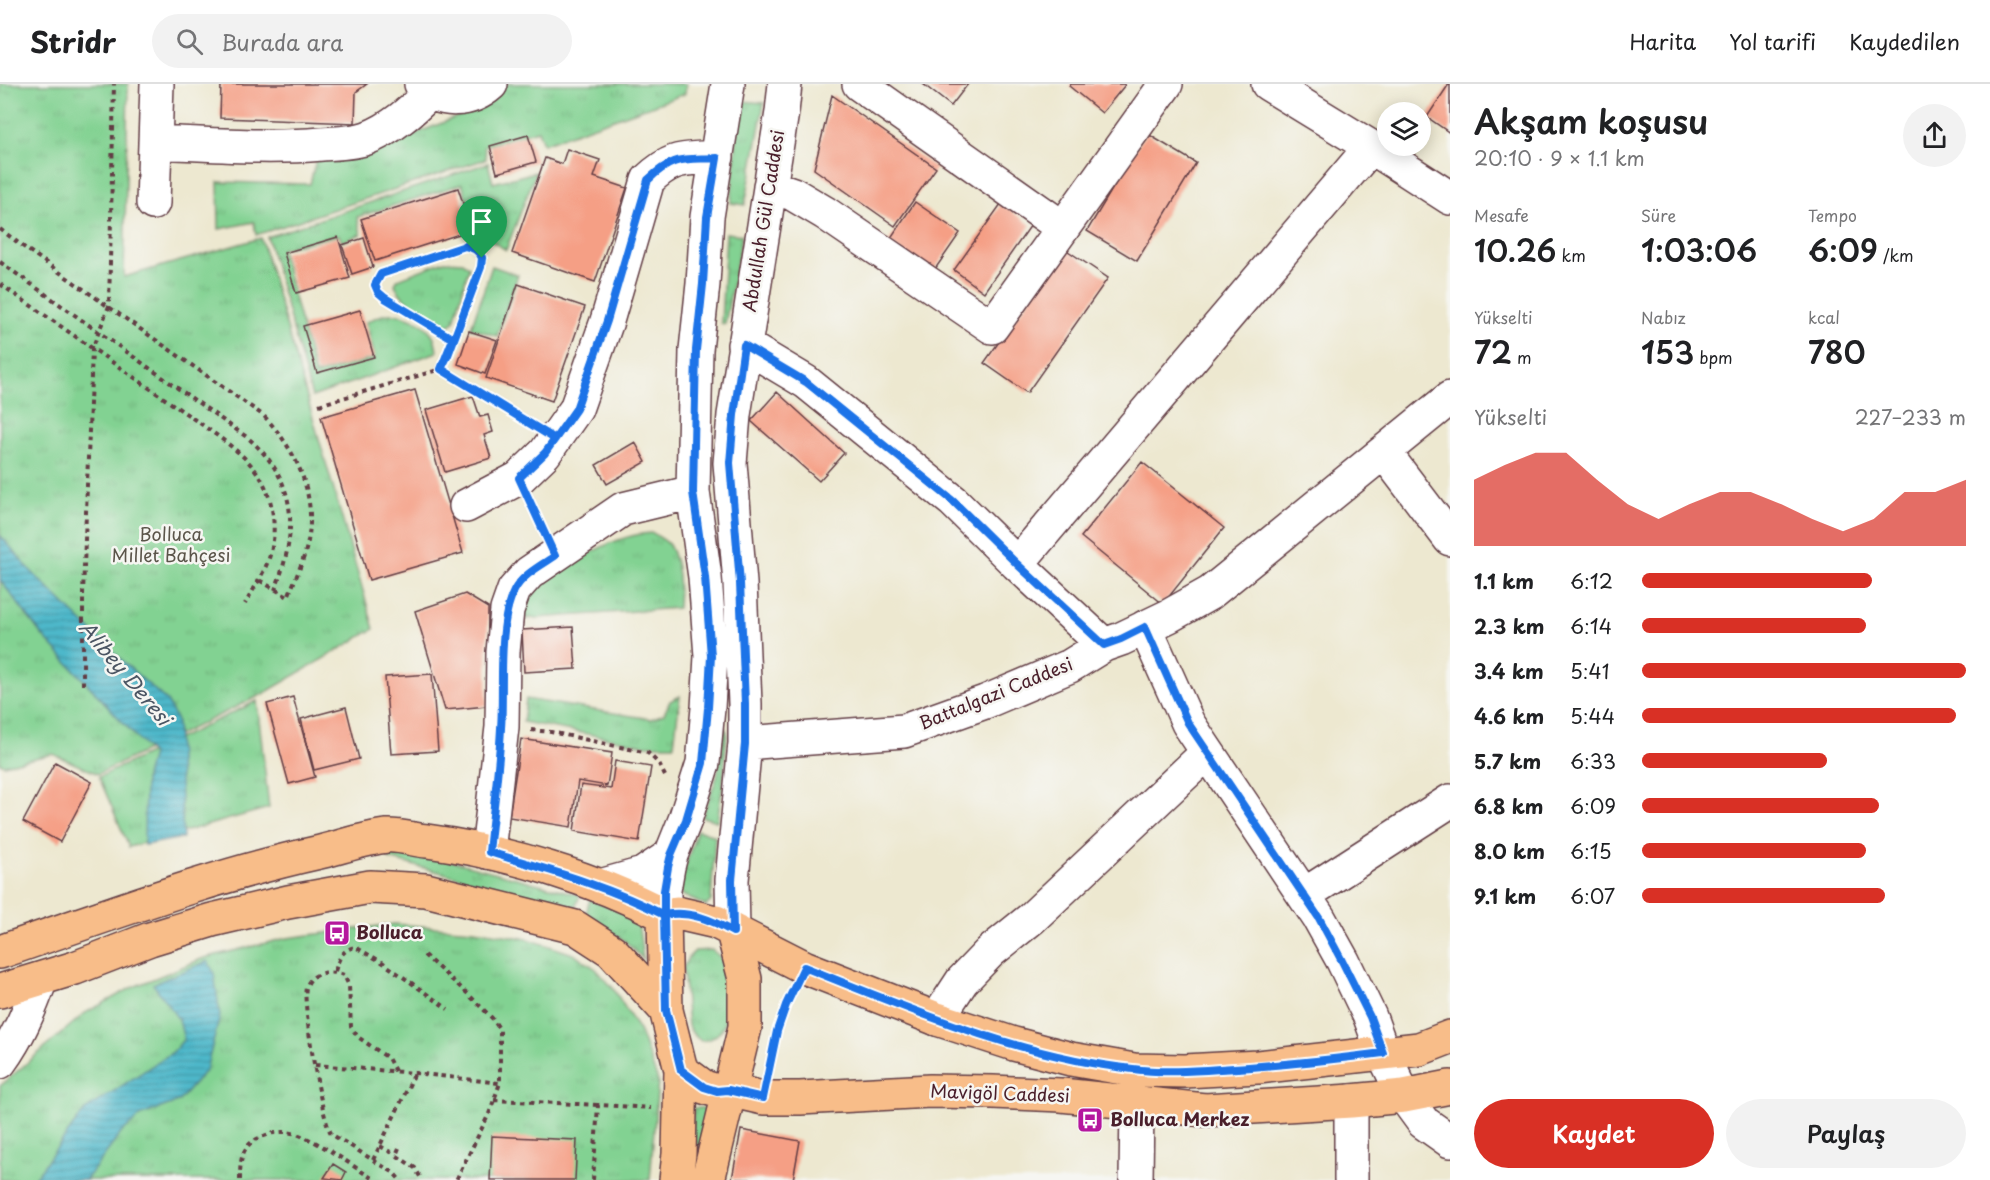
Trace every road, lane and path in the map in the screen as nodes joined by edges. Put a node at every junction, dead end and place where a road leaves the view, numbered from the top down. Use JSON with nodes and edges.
{"nodes":[{"id":1,"x":114,"y":84,"type":"edge"},
{"id":2,"x":157,"y":84,"type":"edge"},
{"id":3,"x":491,"y":84,"type":"edge"},
{"id":4,"x":728,"y":84,"type":"edge"},
{"id":5,"x":785,"y":84,"type":"edge"},
{"id":6,"x":859,"y":84,"type":"edge"},
{"id":7,"x":1166,"y":84,"type":"edge"},
{"id":8,"x":1268,"y":84,"type":"edge"},
{"id":9,"x":426,"y":88,"type":"edge"},
{"id":10,"x":155,"y":142,"type":"junction"},
{"id":11,"x":1371,"y":147,"type":"junction"},
{"id":12,"x":717,"y":158,"type":"junction"},
{"id":13,"x":770,"y":186,"type":"junction"},
{"id":14,"x":1450,"y":198,"type":"edge"},
{"id":15,"x":153,"y":203,"type":"dead end"},
{"id":16,"x":1063,"y":228,"type":"junction"},
{"id":17,"x":0,"y":229,"type":"edge"},
{"id":18,"x":0,"y":262,"type":"edge"},
{"id":19,"x":0,"y":284,"type":"edge"},
{"id":20,"x":109,"y":306,"type":"junction"},
{"id":21,"x":99,"y":331,"type":"junction"},
{"id":22,"x":453,"y":339,"type":"junction"},
{"id":23,"x":744,"y":345,"type":"junction"},
{"id":24,"x":92,"y":349,"type":"junction"},
{"id":25,"x":441,"y":369,"type":"junction"},
{"id":26,"x":1450,"y":398,"type":"edge"},
{"id":27,"x":319,"y":405,"type":"dead end"},
{"id":28,"x":555,"y":439,"type":"junction"},
{"id":29,"x":1384,"y":452,"type":"junction"},
{"id":30,"x":519,"y":478,"type":"junction"},
{"id":31,"x":693,"y":492,"type":"junction"},
{"id":32,"x":466,"y":506,"type":"dead end"},
{"id":33,"x":1450,"y":539,"type":"edge"},
{"id":34,"x":555,"y":556,"type":"junction"},
{"id":35,"x":1017,"y":564,"type":"junction"},
{"id":36,"x":259,"y":580,"type":"junction"},
{"id":37,"x":275,"y":590,"type":"junction"},
{"id":38,"x":244,"y":604,"type":"dead end"},
{"id":39,"x":1145,"y":627,"type":"junction"},
{"id":40,"x":1104,"y":645,"type":"junction"},
{"id":41,"x":83,"y":685,"type":"dead end"},
{"id":42,"x":502,"y":727,"type":"junction"},
{"id":43,"x":745,"y":744,"type":"junction"},
{"id":44,"x":1207,"y":753,"type":"junction"},
{"id":45,"x":664,"y":782,"type":"dead end"},
{"id":46,"x":1450,"y":801,"type":"edge"},
{"id":47,"x":489,"y":852,"type":"junction"},
{"id":48,"x":671,"y":855,"type":"junction"},
{"id":49,"x":600,"y":885,"type":"junction"},
{"id":50,"x":1304,"y":895,"type":"junction"},
{"id":51,"x":664,"y":915,"type":"junction"},
{"id":52,"x":733,"y":932,"type":"junction"},
{"id":53,"x":0,"y":952,"type":"edge"},
{"id":54,"x":424,"y":955,"type":"dead end"},
{"id":55,"x":804,"y":967,"type":"junction"},
{"id":56,"x":335,"y":972,"type":"junction"},
{"id":57,"x":41,"y":979,"type":"junction"},
{"id":58,"x":0,"y":991,"type":"edge"},
{"id":59,"x":448,"y":1009,"type":"dead end"},
{"id":60,"x":666,"y":1010,"type":"junction"},
{"id":61,"x":937,"y":1019,"type":"junction"},
{"id":62,"x":777,"y":1031,"type":"dead end"},
{"id":63,"x":1450,"y":1037,"type":"edge"},
{"id":64,"x":1383,"y":1053,"type":"junction"},
{"id":65,"x":0,"y":1062,"type":"edge"},
{"id":66,"x":315,"y":1065,"type":"junction"},
{"id":67,"x":681,"y":1070,"type":"junction"},
{"id":68,"x":395,"y":1071,"type":"junction"},
{"id":69,"x":415,"y":1073,"type":"junction"},
{"id":70,"x":500,"y":1083,"type":"junction"},
{"id":71,"x":1450,"y":1087,"type":"edge"},
{"id":72,"x":728,"y":1090,"type":"junction"},
{"id":73,"x":1404,"y":1096,"type":"junction"},
{"id":74,"x":494,"y":1100,"type":"junction"},
{"id":75,"x":1351,"y":1101,"type":"junction"},
{"id":76,"x":1137,"y":1104,"type":"junction"},
{"id":77,"x":598,"y":1105,"type":"junction"},
{"id":78,"x":660,"y":1108,"type":"dead end"},
{"id":79,"x":1450,"y":1141,"type":"edge"},
{"id":80,"x":380,"y":1146,"type":"junction"},
{"id":81,"x":399,"y":1148,"type":"dead end"},
{"id":82,"x":396,"y":1155,"type":"junction"},
{"id":83,"x":373,"y":1160,"type":"junction"},
{"id":84,"x":240,"y":1180,"type":"edge"},
{"id":85,"x":375,"y":1180,"type":"edge"},
{"id":86,"x":400,"y":1180,"type":"edge"},
{"id":87,"x":422,"y":1180,"type":"edge"},
{"id":88,"x":456,"y":1180,"type":"edge"},
{"id":89,"x":593,"y":1180,"type":"edge"},
{"id":90,"x":676,"y":1180,"type":"edge"},
{"id":91,"x":708,"y":1180,"type":"edge"},
{"id":92,"x":1136,"y":1180,"type":"edge"},
{"id":93,"x":1351,"y":1180,"type":"edge"}],
"edges":[{"from":1,"to":20,"type":"path"},
{"from":2,"to":10,"type":"street"},
{"from":3,"to":9,"type":"street"},
{"from":4,"to":12,"type":"street"},
{"from":5,"to":13,"type":"street","name":"Abdullah Gül Caddesi"},
{"from":6,"to":16,"type":"street"},
{"from":7,"to":16,"type":"street"},
{"from":8,"to":11,"type":"street"},
{"from":9,"to":10,"type":"street"},
{"from":10,"to":15,"type":"street"},
{"from":11,"to":14,"type":"street"},
{"from":11,"to":35,"type":"street"},
{"from":12,"to":28,"type":"street"},
{"from":12,"to":31,"type":"street"},
{"from":13,"to":16,"type":"street"},
{"from":13,"to":23,"type":"street","name":"Abdullah Gül Caddesi"},
{"from":17,"to":20,"type":"path"},
{"from":18,"to":21,"type":"path"},
{"from":19,"to":24,"type":"path"},
{"from":20,"to":21,"type":"path"},
{"from":20,"to":37,"type":"path"},
{"from":21,"to":24,"type":"path"},
{"from":21,"to":37,"type":"path"},
{"from":22,"to":22,"type":"path"},
{"from":22,"to":25,"type":"path"},
{"from":23,"to":35,"type":"street"},
{"from":23,"to":43,"type":"street","name":"Abdullah Gül Caddesi"},
{"from":24,"to":36,"type":"path"},
{"from":24,"to":41,"type":"path"},
{"from":25,"to":27,"type":"path"},
{"from":25,"to":28,"type":"path"},
{"from":26,"to":29,"type":"street","name":"Battalgazi Caddesi"},
{"from":28,"to":30,"type":"street"},
{"from":29,"to":33,"type":"street"},
{"from":29,"to":39,"type":"street","name":"Battalgazi Caddesi"},
{"from":30,"to":32,"type":"street"},
{"from":30,"to":34,"type":"path"},
{"from":31,"to":34,"type":"street"},
{"from":31,"to":48,"type":"street"},
{"from":34,"to":42,"type":"street"},
{"from":35,"to":40,"type":"street"},
{"from":36,"to":37,"type":"path"},
{"from":36,"to":38,"type":"path"},
{"from":39,"to":40,"type":"street","name":"Battalgazi Caddesi"},
{"from":39,"to":44,"type":"street"},
{"from":40,"to":43,"type":"street","name":"Battalgazi Caddesi"},
{"from":42,"to":45,"type":"path"},
{"from":42,"to":47,"type":"street"},
{"from":43,"to":52,"type":"street","name":"Abdullah Gül Caddesi"},
{"from":44,"to":50,"type":"street"},
{"from":44,"to":61,"type":"street"},
{"from":46,"to":50,"type":"street"},
{"from":47,"to":49,"type":"main road"},
{"from":47,"to":53,"type":"main road"},
{"from":48,"to":49,"type":"street"},
{"from":48,"to":51,"type":"street"},
{"from":49,"to":51,"type":"main road"},
{"from":50,"to":64,"type":"street"},
{"from":51,"to":52,"type":"main road","name":"Mavigöl Caddesi"},
{"from":51,"to":60,"type":"main road"},
{"from":52,"to":55,"type":"main road","name":"Mavigöl Caddesi"},
{"from":52,"to":72,"type":"main road"},
{"from":54,"to":70,"type":"path"},
{"from":55,"to":61,"type":"main road","name":"Mavigöl Caddesi"},
{"from":55,"to":62,"type":"path"},
{"from":56,"to":59,"type":"path"},
{"from":56,"to":66,"type":"path"},
{"from":56,"to":68,"type":"path"},
{"from":57,"to":58,"type":"main road"},
{"from":57,"to":60,"type":"main road"},
{"from":57,"to":65,"type":"street"},
{"from":60,"to":67,"type":"main road"},
{"from":61,"to":64,"type":"main road","name":"Mavigöl Caddesi"},
{"from":63,"to":64,"type":"main road","name":"Mavigöl Caddesi"},
{"from":64,"to":73,"type":"street"},
{"from":66,"to":68,"type":"path"},
{"from":66,"to":83,"type":"path"},
{"from":67,"to":72,"type":"main road","name":"Mavigöl Caddesi"},
{"from":67,"to":90,"type":"main road"},
{"from":68,"to":69,"type":"path"},
{"from":69,"to":70,"type":"path"},
{"from":69,"to":80,"type":"path"},
{"from":70,"to":74,"type":"path"},
{"from":71,"to":73,"type":"main road","name":"Mavigöl Caddesi"},
{"from":72,"to":76,"type":"main road","name":"Mavigöl Caddesi"},
{"from":72,"to":91,"type":"main road"},
{"from":73,"to":75,"type":"main road","name":"Mavigöl Caddesi"},
{"from":73,"to":79,"type":"street"},
{"from":74,"to":77,"type":"path"},
{"from":74,"to":88,"type":"path"},
{"from":75,"to":76,"type":"main road","name":"Mavigöl Caddesi"},
{"from":75,"to":93,"type":"street"},
{"from":76,"to":92,"type":"street"},
{"from":77,"to":78,"type":"path"},
{"from":77,"to":89,"type":"path"},
{"from":80,"to":82,"type":"path"},
{"from":80,"to":83,"type":"path"},
{"from":81,"to":82,"type":"path"},
{"from":82,"to":87,"type":"path"},
{"from":83,"to":86,"type":"path"},
{"from":84,"to":85,"type":"path"}]}
